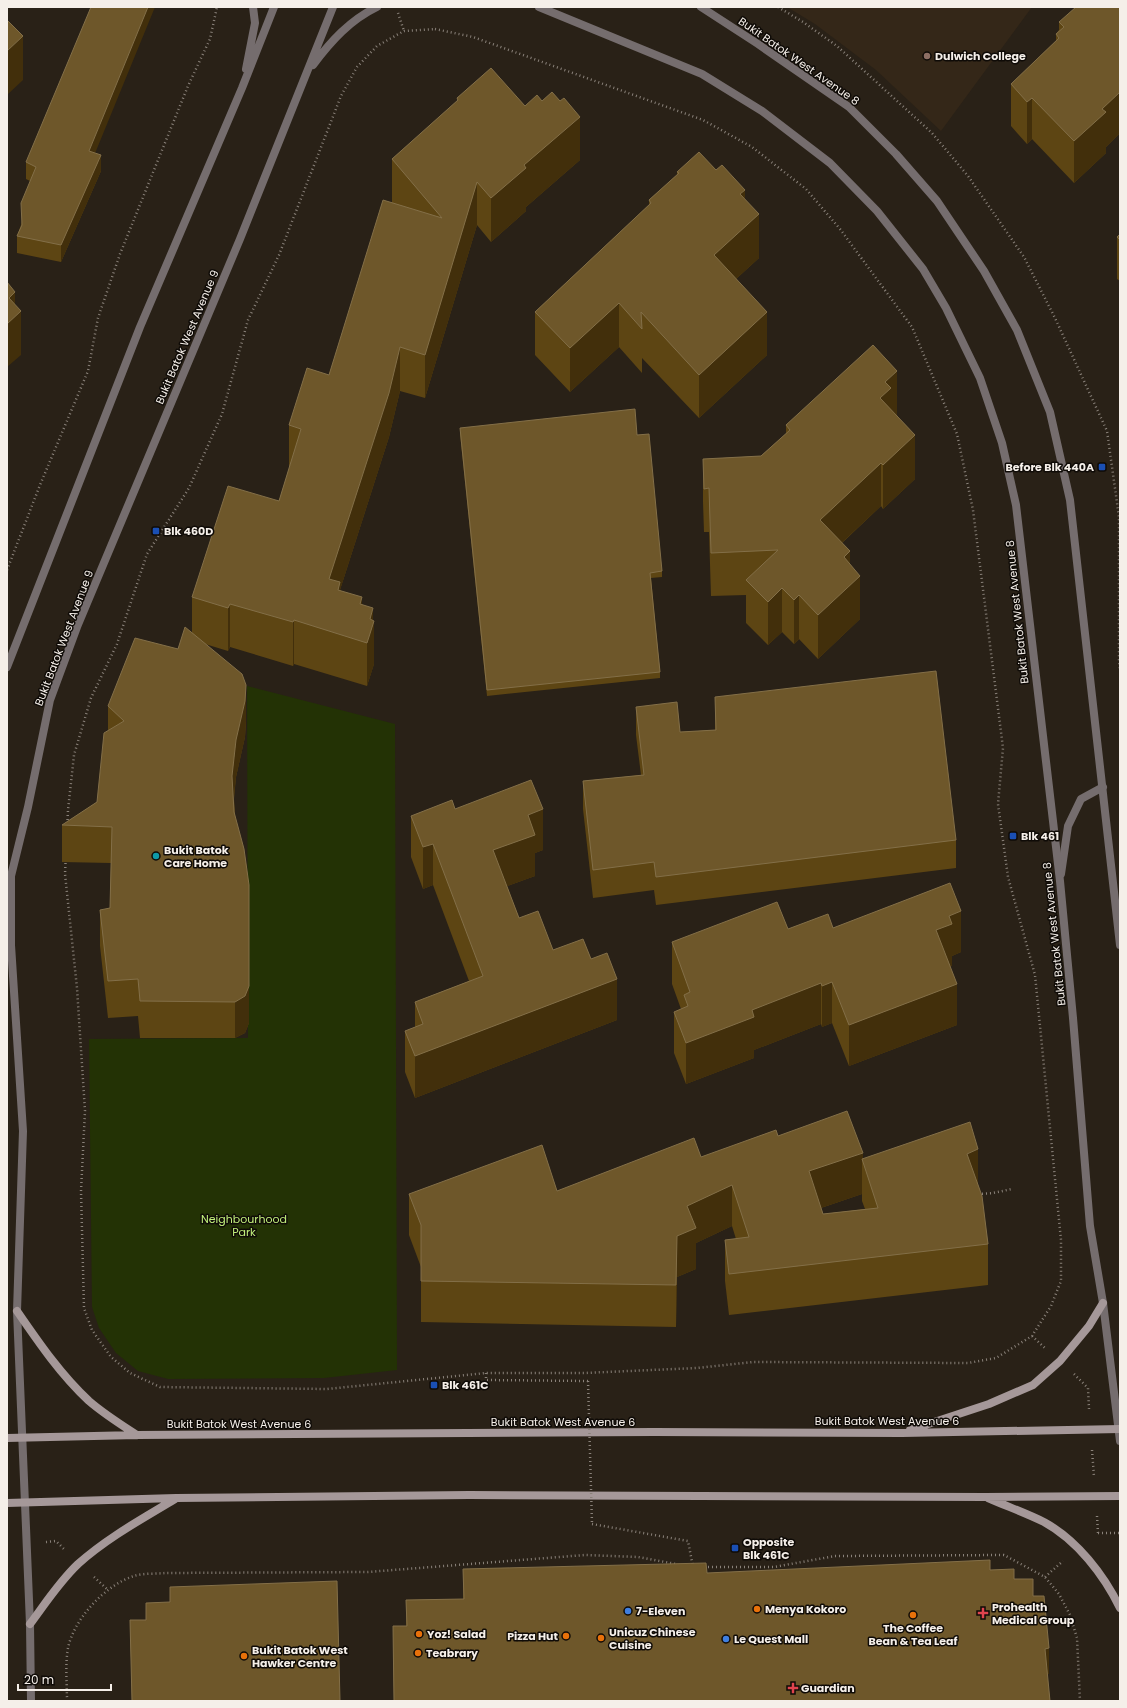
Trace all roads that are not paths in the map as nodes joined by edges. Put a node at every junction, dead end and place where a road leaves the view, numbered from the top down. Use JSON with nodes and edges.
{"nodes":[{"id":1,"x":253,"y":7,"type":"edge"},
{"id":2,"x":274,"y":7,"type":"edge"},
{"id":3,"x":333,"y":7,"type":"edge"},
{"id":4,"x":377,"y":7,"type":"edge"},
{"id":5,"x":539,"y":7,"type":"edge"},
{"id":6,"x":701,"y":7,"type":"edge"},
{"id":7,"x":306,"y":75,"type":"junction"},
{"id":8,"x":242,"y":88,"type":"junction"},
{"id":9,"x":7,"y":667,"type":"edge"},
{"id":10,"x":1103,"y":787,"type":"junction"},
{"id":11,"x":1060,"y":881,"type":"junction"},
{"id":12,"x":1120,"y":945,"type":"edge"},
{"id":13,"x":1103,"y":1303,"type":"junction"},
{"id":14,"x":17,"y":1311,"type":"junction"},
{"id":15,"x":1119,"y":1429,"type":"edge"},
{"id":16,"x":902,"y":1433,"type":"junction"},
{"id":17,"x":137,"y":1435,"type":"junction"},
{"id":18,"x":7,"y":1438,"type":"edge"},
{"id":19,"x":22,"y":1439,"type":"junction"},
{"id":20,"x":1120,"y":1441,"type":"edge"},
{"id":21,"x":1120,"y":1496,"type":"edge"},
{"id":22,"x":985,"y":1497,"type":"junction"},
{"id":23,"x":176,"y":1498,"type":"junction"},
{"id":24,"x":25,"y":1502,"type":"junction"},
{"id":25,"x":7,"y":1503,"type":"edge"},
{"id":26,"x":1120,"y":1608,"type":"edge"},
{"id":27,"x":30,"y":1624,"type":"junction"},
{"id":28,"x":31,"y":1701,"type":"edge"}],
"edges":[{"from":1,"to":8,"type":"street"},
{"from":2,"to":8,"type":"street"},
{"from":3,"to":7,"type":"street","name":"Bukit Batok West Avenue 9"},
{"from":4,"to":7,"type":"street"},
{"from":5,"to":11,"type":"street","name":"Bukit Batok West Avenue 8"},
{"from":6,"to":10,"type":"street","name":"Bukit Batok West Avenue 8"},
{"from":7,"to":14,"type":"street","name":"Bukit Batok West Avenue 9"},
{"from":8,"to":9,"type":"street"},
{"from":10,"to":11,"type":"street"},
{"from":10,"to":12,"type":"street","name":"Bukit Batok West Avenue 8"},
{"from":11,"to":13,"type":"street","name":"Bukit Batok West Avenue 8"},
{"from":13,"to":15,"type":"street","name":"Bukit Batok West Avenue 8"},
{"from":13,"to":16,"type":"street"},
{"from":14,"to":17,"type":"street"},
{"from":14,"to":19,"type":"street","name":"Bukit Batok West Avenue 9"},
{"from":15,"to":16,"type":"street","name":"Bukit Batok West Avenue 6"},
{"from":15,"to":20,"type":"street","name":"Bukit Batok West Avenue 8"},
{"from":16,"to":17,"type":"street","name":"Bukit Batok West Avenue 6"},
{"from":17,"to":19,"type":"street","name":"Bukit Batok West Avenue 6"},
{"from":18,"to":19,"type":"street","name":"Bukit Batok West Avenue 6"},
{"from":19,"to":24,"type":"street","name":"Bukit Batok West Avenue 9"},
{"from":21,"to":22,"type":"street"},
{"from":22,"to":23,"type":"street"},
{"from":22,"to":26,"type":"street"},
{"from":23,"to":24,"type":"street"},
{"from":23,"to":27,"type":"street"},
{"from":24,"to":25,"type":"street"},
{"from":24,"to":27,"type":"street","name":"Bukit Batok West Avenue 9"},
{"from":27,"to":28,"type":"street","name":"Bukit Batok West Avenue 9"}]}
